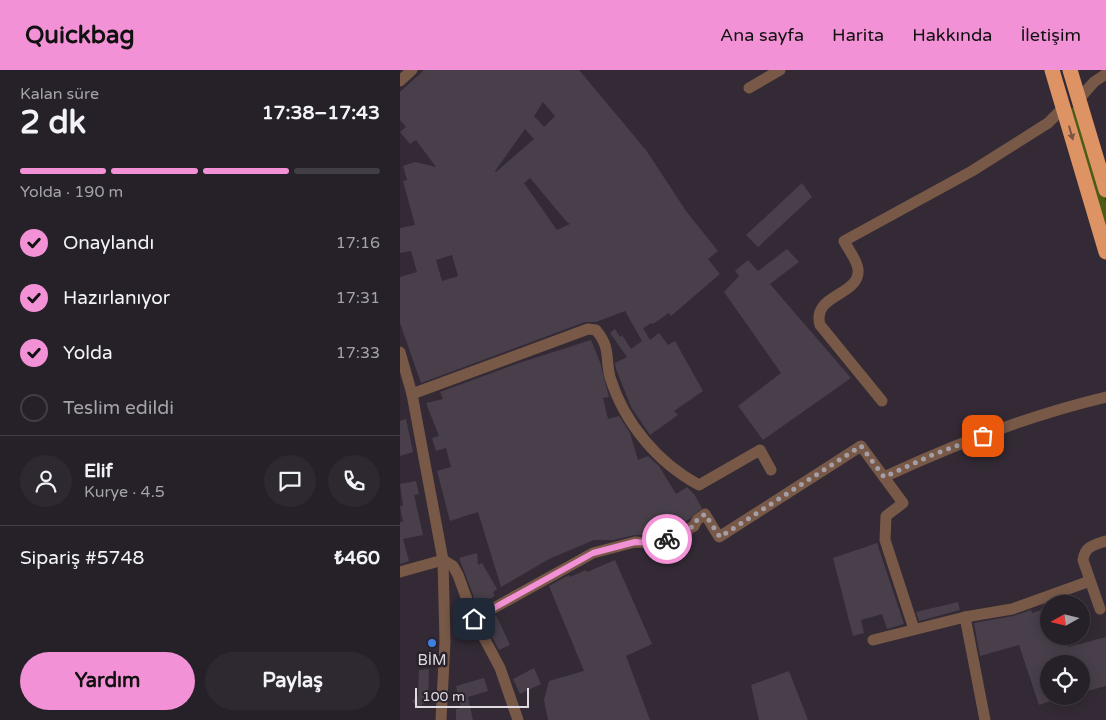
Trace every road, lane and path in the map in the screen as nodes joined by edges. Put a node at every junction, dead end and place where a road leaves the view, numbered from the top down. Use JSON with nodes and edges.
{"nodes":[{"id":1,"x":412,"y":70,"type":"edge"},
{"id":2,"x":780,"y":70,"type":"edge"},
{"id":3,"x":1052,"y":70,"type":"edge"},
{"id":4,"x":1070,"y":70,"type":"edge"},
{"id":5,"x":1106,"y":74,"type":"edge"},
{"id":6,"x":400,"y":80,"type":"edge"},
{"id":7,"x":749,"y":88,"type":"dead end"},
{"id":8,"x":1079,"y":98,"type":"junction"},
{"id":9,"x":1063,"y":108,"type":"junction"},
{"id":10,"x":1106,"y":190,"type":"edge"},
{"id":11,"x":1106,"y":252,"type":"edge"},
{"id":12,"x":400,"y":352,"type":"edge"},
{"id":13,"x":412,"y":394,"type":"junction"},
{"id":14,"x":1106,"y":397,"type":"edge"},
{"id":15,"x":882,"y":400,"type":"dead end"},
{"id":16,"x":771,"y":470,"type":"dead end"},
{"id":17,"x":884,"y":477,"type":"junction"},
{"id":18,"x":1106,"y":541,"type":"edge"},
{"id":19,"x":443,"y":560,"type":"junction"},
{"id":20,"x":400,"y":572,"type":"edge"},
{"id":21,"x":1090,"y":581,"type":"junction"},
{"id":22,"x":1100,"y":609,"type":"dead end"},
{"id":23,"x":965,"y":617,"type":"junction"},
{"id":24,"x":474,"y":619,"type":"junction"},
{"id":25,"x":914,"y":629,"type":"junction"},
{"id":26,"x":873,"y":640,"type":"dead end"},
{"id":27,"x":441,"y":720,"type":"edge"},
{"id":28,"x":518,"y":720,"type":"edge"},
{"id":29,"x":985,"y":720,"type":"edge"}],
"edges":[{"from":1,"to":6,"type":"street"},
{"from":2,"to":7,"type":"street"},
{"from":3,"to":9,"type":"highway"},
{"from":4,"to":8,"type":"highway"},
{"from":5,"to":8,"type":"street"},
{"from":8,"to":10,"type":"highway"},
{"from":9,"to":11,"type":"highway","one_way":true},
{"from":9,"to":15,"type":"street"},
{"from":12,"to":13,"type":"street"},
{"from":13,"to":16,"type":"street"},
{"from":13,"to":19,"type":"street"},
{"from":14,"to":17,"type":"street"},
{"from":17,"to":24,"type":"street"},
{"from":17,"to":25,"type":"street"},
{"from":18,"to":21,"type":"street"},
{"from":19,"to":20,"type":"street"},
{"from":19,"to":24,"type":"street"},
{"from":19,"to":27,"type":"street"},
{"from":21,"to":22,"type":"street"},
{"from":21,"to":23,"type":"street"},
{"from":23,"to":25,"type":"street"},
{"from":23,"to":29,"type":"street"},
{"from":24,"to":28,"type":"street"},
{"from":25,"to":26,"type":"street"}]}
